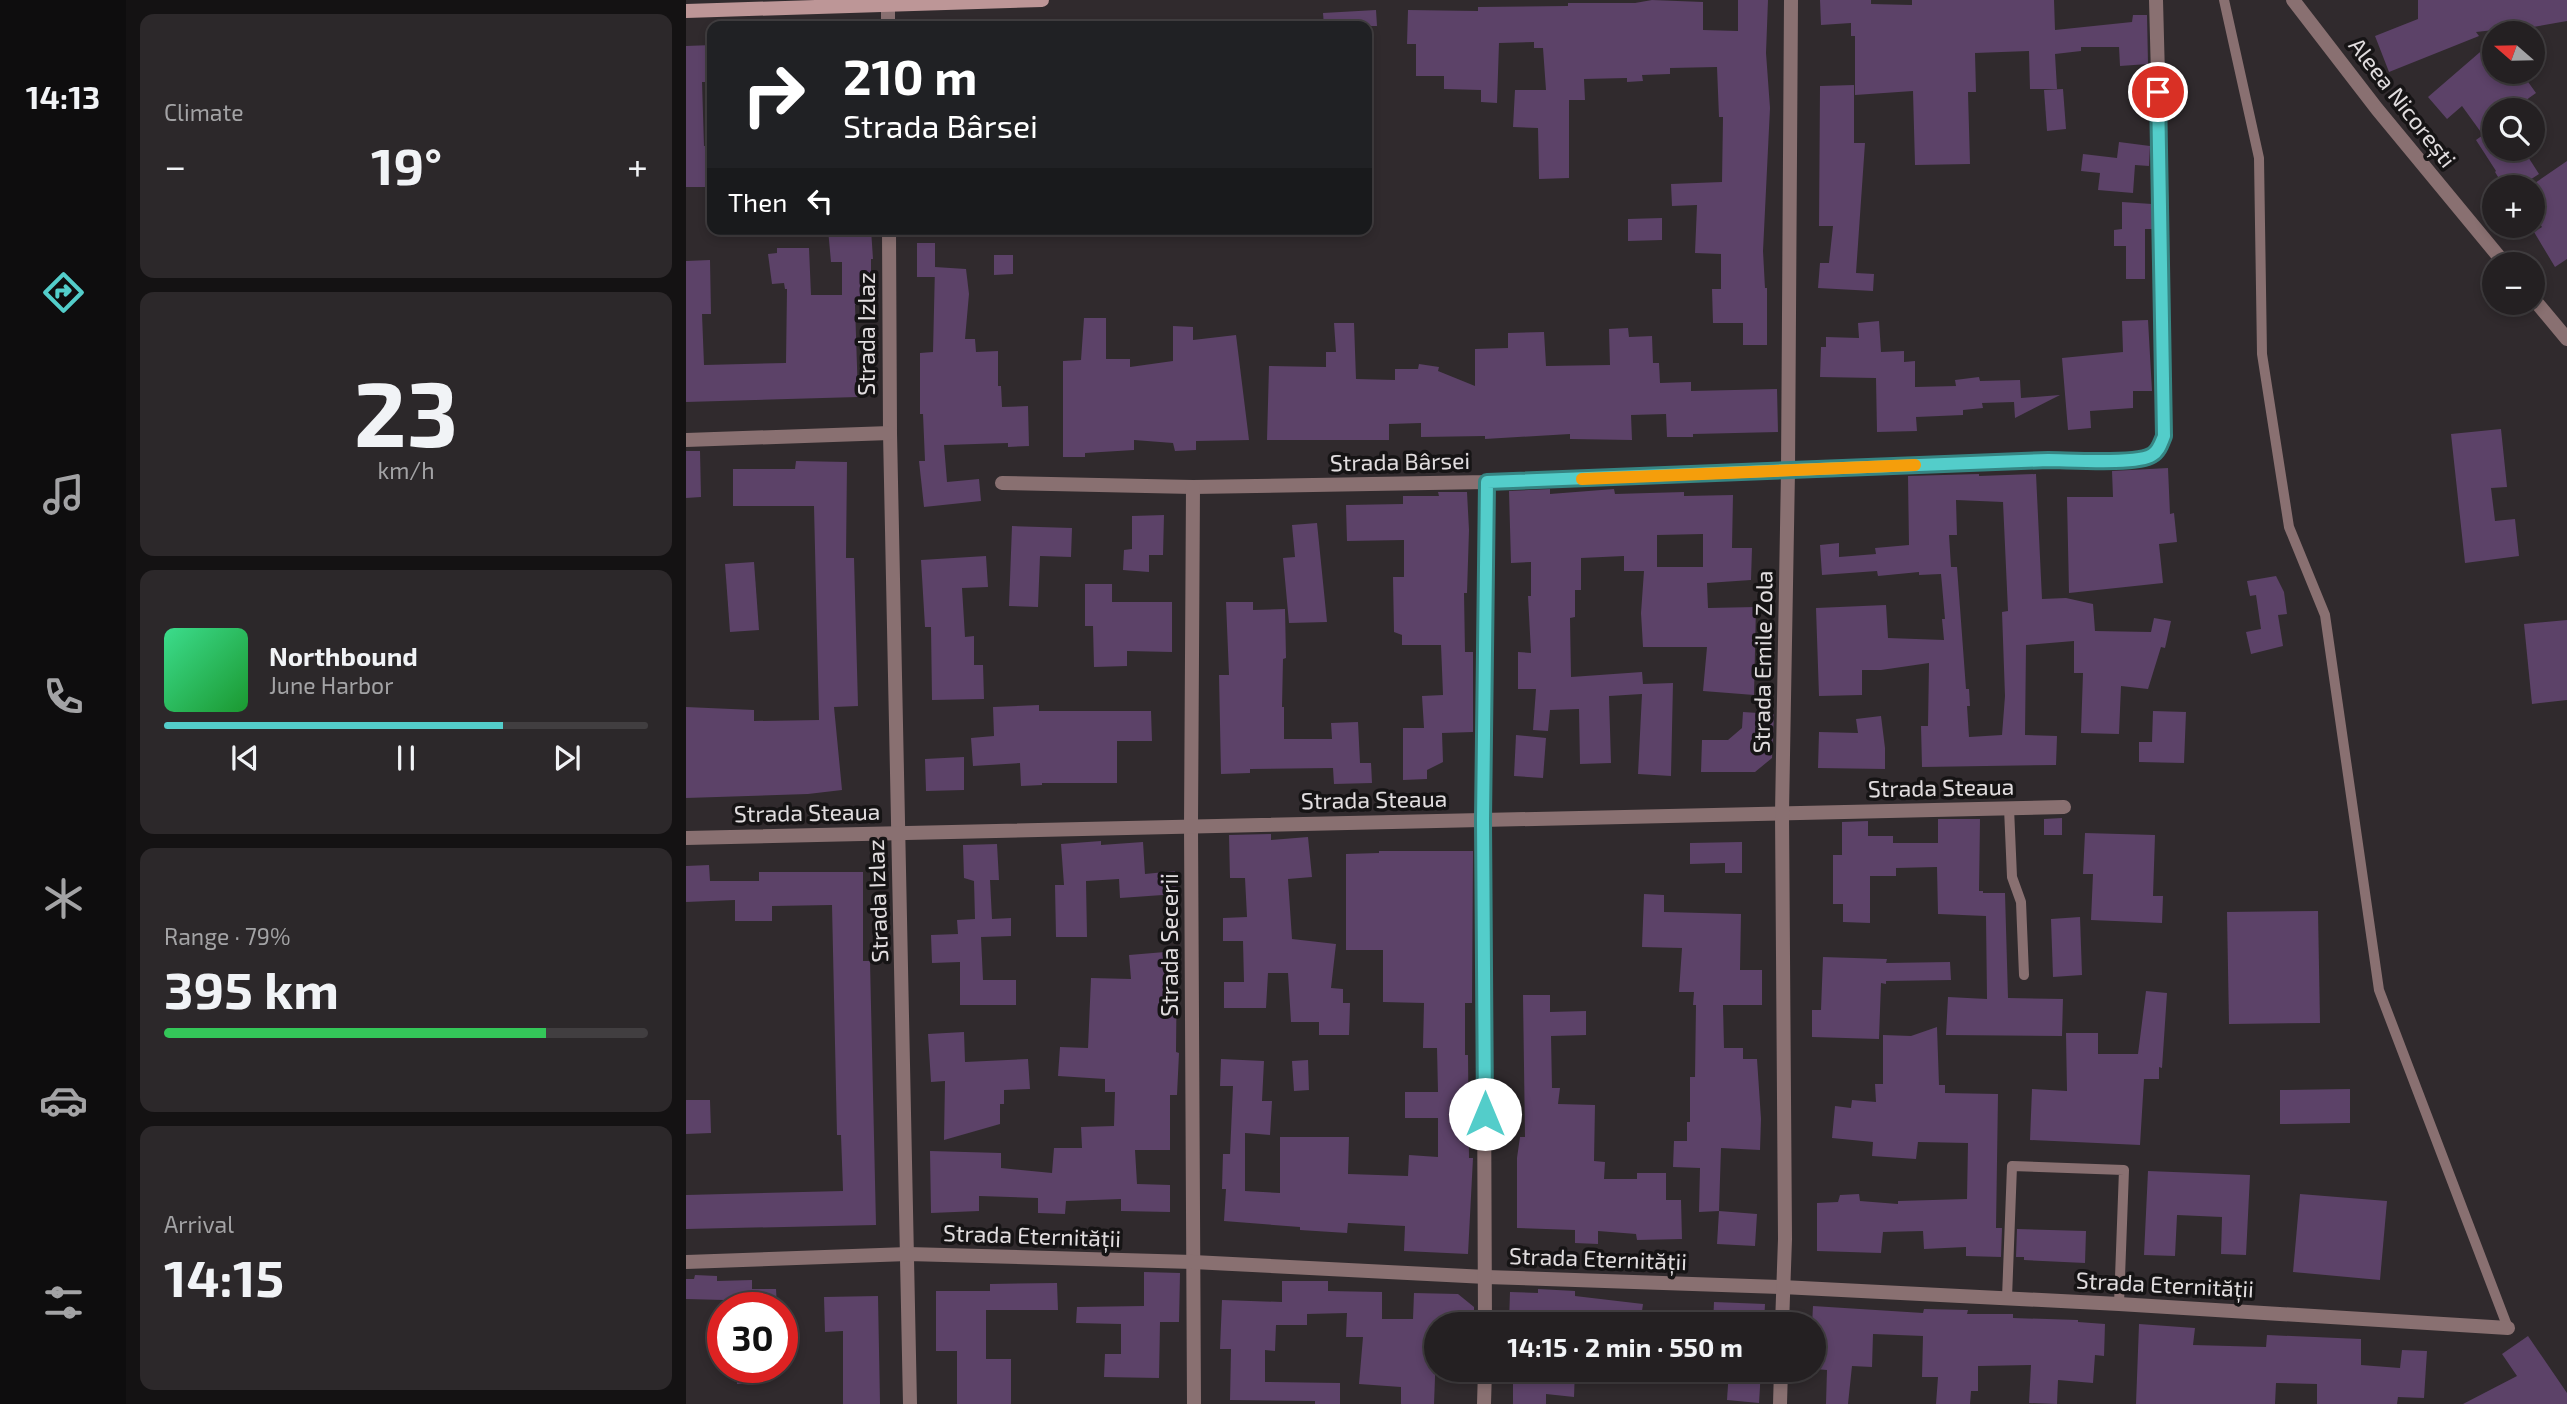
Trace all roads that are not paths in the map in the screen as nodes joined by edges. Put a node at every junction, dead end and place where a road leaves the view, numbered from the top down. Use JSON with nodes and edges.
{"nodes":[{"id":1,"x":1042,"y":0,"type":"edge"},
{"id":2,"x":1791,"y":0,"type":"edge"},
{"id":3,"x":2156,"y":0,"type":"edge"},
{"id":4,"x":2224,"y":0,"type":"edge"},
{"id":5,"x":2293,"y":0,"type":"edge"},
{"id":6,"x":888,"y":3,"type":"edge"},
{"id":7,"x":686,"y":11,"type":"edge"},
{"id":8,"x":888,"y":21,"type":"edge"},
{"id":9,"x":889,"y":235,"type":"edge"},
{"id":10,"x":2495,"y":252,"type":"edge"},
{"id":11,"x":2545,"y":313,"type":"edge"},
{"id":12,"x":2567,"y":339,"type":"edge"},
{"id":13,"x":890,"y":433,"type":"junction"},
{"id":14,"x":686,"y":440,"type":"edge"},
{"id":15,"x":1788,"y":471,"type":"junction"},
{"id":16,"x":1487,"y":482,"type":"junction"},
{"id":17,"x":1002,"y":484,"type":"dead end"},
{"id":18,"x":1193,"y":487,"type":"junction"},
{"id":19,"x":2064,"y":807,"type":"dead end"},
{"id":20,"x":2009,"y":808,"type":"junction"},
{"id":21,"x":1782,"y":813,"type":"junction"},
{"id":22,"x":1483,"y":820,"type":"junction"},
{"id":23,"x":1191,"y":826,"type":"junction"},
{"id":24,"x":898,"y":832,"type":"junction"},
{"id":25,"x":686,"y":838,"type":"edge"},
{"id":26,"x":2024,"y":975,"type":"dead end"},
{"id":27,"x":908,"y":1254,"type":"junction"},
{"id":28,"x":686,"y":1262,"type":"edge"},
{"id":29,"x":1194,"y":1262,"type":"junction"},
{"id":30,"x":1486,"y":1277,"type":"junction"},
{"id":31,"x":1782,"y":1287,"type":"junction"},
{"id":32,"x":2007,"y":1298,"type":"junction"},
{"id":33,"x":2119,"y":1304,"type":"junction"},
{"id":34,"x":1485,"y":1312,"type":"edge"},
{"id":35,"x":1782,"y":1312,"type":"edge"},
{"id":36,"x":2508,"y":1328,"type":"joint"},
{"id":37,"x":1485,"y":1382,"type":"edge"},
{"id":38,"x":1781,"y":1382,"type":"edge"},
{"id":39,"x":910,"y":1404,"type":"edge"},
{"id":40,"x":1194,"y":1404,"type":"edge"},
{"id":41,"x":1484,"y":1404,"type":"edge"},
{"id":42,"x":1780,"y":1404,"type":"edge"}],
"edges":[{"from":1,"to":6,"type":"main road"},
{"from":2,"to":15,"type":"street","name":"Strada Emile Zola"},
{"from":3,"to":15,"type":"street","name":"Strada Bârsei"},
{"from":4,"to":36,"type":"lane"},
{"from":5,"to":10,"type":"street","name":"Aleea Nicorești"},
{"from":6,"to":7,"type":"main road"},
{"from":6,"to":8,"type":"street"},
{"from":9,"to":13,"type":"street","name":"Strada Izlaz"},
{"from":11,"to":12,"type":"street"},
{"from":13,"to":14,"type":"street"},
{"from":13,"to":24,"type":"street","name":"Strada Izlaz"},
{"from":15,"to":16,"type":"street","name":"Strada Bârsei"},
{"from":15,"to":21,"type":"street","name":"Strada Emile Zola"},
{"from":16,"to":18,"type":"street","name":"Strada Bârsei"},
{"from":16,"to":22,"type":"street"},
{"from":17,"to":18,"type":"street","name":"Strada Bârsei"},
{"from":18,"to":23,"type":"street","name":"Strada Secerii"},
{"from":19,"to":20,"type":"street","name":"Strada Steaua"},
{"from":20,"to":21,"type":"street","name":"Strada Steaua"},
{"from":20,"to":26,"type":"lane"},
{"from":21,"to":22,"type":"street","name":"Strada Steaua"},
{"from":21,"to":31,"type":"street","name":"Strada Emile Zola"},
{"from":22,"to":23,"type":"street","name":"Strada Steaua"},
{"from":22,"to":30,"type":"street"},
{"from":23,"to":24,"type":"street","name":"Strada Steaua"},
{"from":23,"to":29,"type":"street","name":"Strada Secerii"},
{"from":24,"to":25,"type":"street","name":"Strada Steaua"},
{"from":24,"to":27,"type":"street","name":"Strada Izlaz"},
{"from":27,"to":28,"type":"street","name":"Strada Eternității"},
{"from":27,"to":29,"type":"street","name":"Strada Eternității"},
{"from":27,"to":39,"type":"street","name":"Strada Izlaz"},
{"from":29,"to":30,"type":"street","name":"Strada Eternității"},
{"from":29,"to":40,"type":"street","name":"Strada Secerii"},
{"from":30,"to":31,"type":"street","name":"Strada Eternității"},
{"from":30,"to":34,"type":"street"},
{"from":31,"to":32,"type":"street","name":"Strada Eternității"},
{"from":31,"to":35,"type":"street","name":"Strada Emile Zola"},
{"from":32,"to":33,"type":"street","name":"Strada Eternității"},
{"from":32,"to":33,"type":"lane"},
{"from":33,"to":36,"type":"street","name":"Strada Eternității"},
{"from":37,"to":41,"type":"street"},
{"from":38,"to":42,"type":"street"}]}
